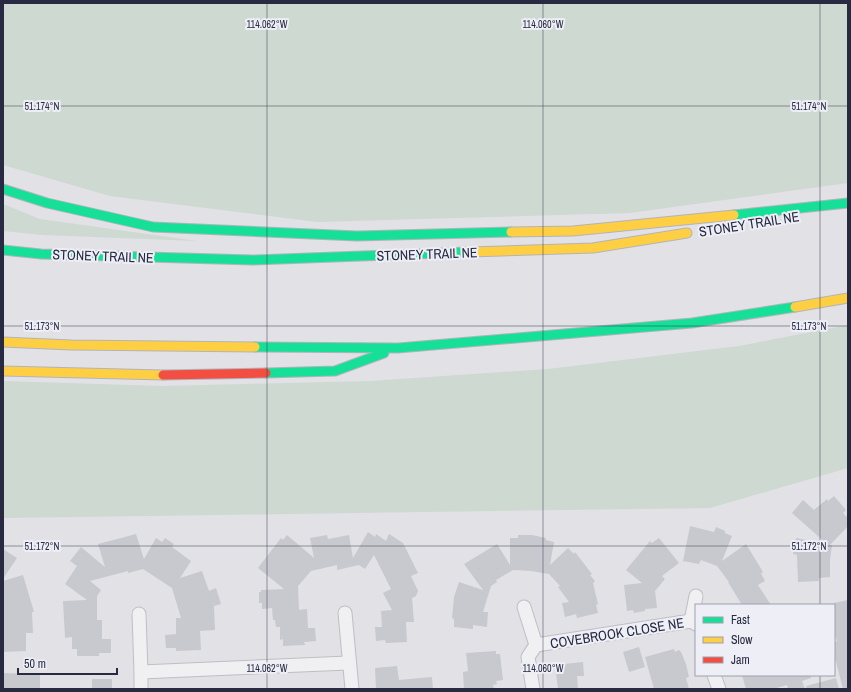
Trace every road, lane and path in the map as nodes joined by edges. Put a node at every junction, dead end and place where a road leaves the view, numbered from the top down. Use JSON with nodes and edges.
{"nodes":[{"id":1,"x":3,"y":189,"type":"edge"},
{"id":2,"x":848,"y":203,"type":"edge"},
{"id":3,"x":848,"y":209,"type":"edge"},
{"id":4,"x":778,"y":219,"type":"dead end"},
{"id":5,"x":694,"y":232,"type":"dead end"},
{"id":6,"x":3,"y":250,"type":"edge"},
{"id":7,"x":848,"y":298,"type":"edge"},
{"id":8,"x":3,"y":342,"type":"edge"},
{"id":9,"x":398,"y":348,"type":"junction"},
{"id":10,"x":3,"y":371,"type":"edge"},
{"id":11,"x":696,"y":596,"type":"dead end"},
{"id":12,"x":695,"y":604,"type":"edge"},
{"id":13,"x":524,"y":607,"type":"dead end"},
{"id":14,"x":695,"y":610,"type":"edge"},
{"id":15,"x":345,"y":613,"type":"dead end"},
{"id":16,"x":139,"y":614,"type":"dead end"},
{"id":17,"x":694,"y":623,"type":"edge"},
{"id":18,"x":536,"y":645,"type":"junction"},
{"id":19,"x":348,"y":663,"type":"junction"},
{"id":20,"x":141,"y":672,"type":"junction"},
{"id":21,"x":714,"y":676,"type":"edge"},
{"id":22,"x":141,"y":689,"type":"edge"},
{"id":23,"x":352,"y":689,"type":"edge"},
{"id":24,"x":533,"y":689,"type":"edge"},
{"id":25,"x":719,"y":689,"type":"edge"}],
"edges":[{"from":1,"to":2,"type":"highway"},
{"from":3,"to":4,"type":"highway","name":"STONEY TRAIL NE"},
{"from":5,"to":6,"type":"highway","name":"STONEY TRAIL NE"},
{"from":7,"to":9,"type":"highway"},
{"from":8,"to":9,"type":"highway"},
{"from":9,"to":10,"type":"highway"},
{"from":11,"to":12,"type":"street"},
{"from":13,"to":18,"type":"street"},
{"from":14,"to":17,"type":"street"},
{"from":15,"to":19,"type":"street"},
{"from":16,"to":20,"type":"street"},
{"from":17,"to":18,"type":"street","name":"COVEBROOK CLOSE NE"},
{"from":18,"to":24,"type":"street","name":"COVEBROOK CLOSE NE"},
{"from":19,"to":20,"type":"street"},
{"from":19,"to":23,"type":"street"},
{"from":20,"to":22,"type":"street"},
{"from":21,"to":25,"type":"street"}]}
